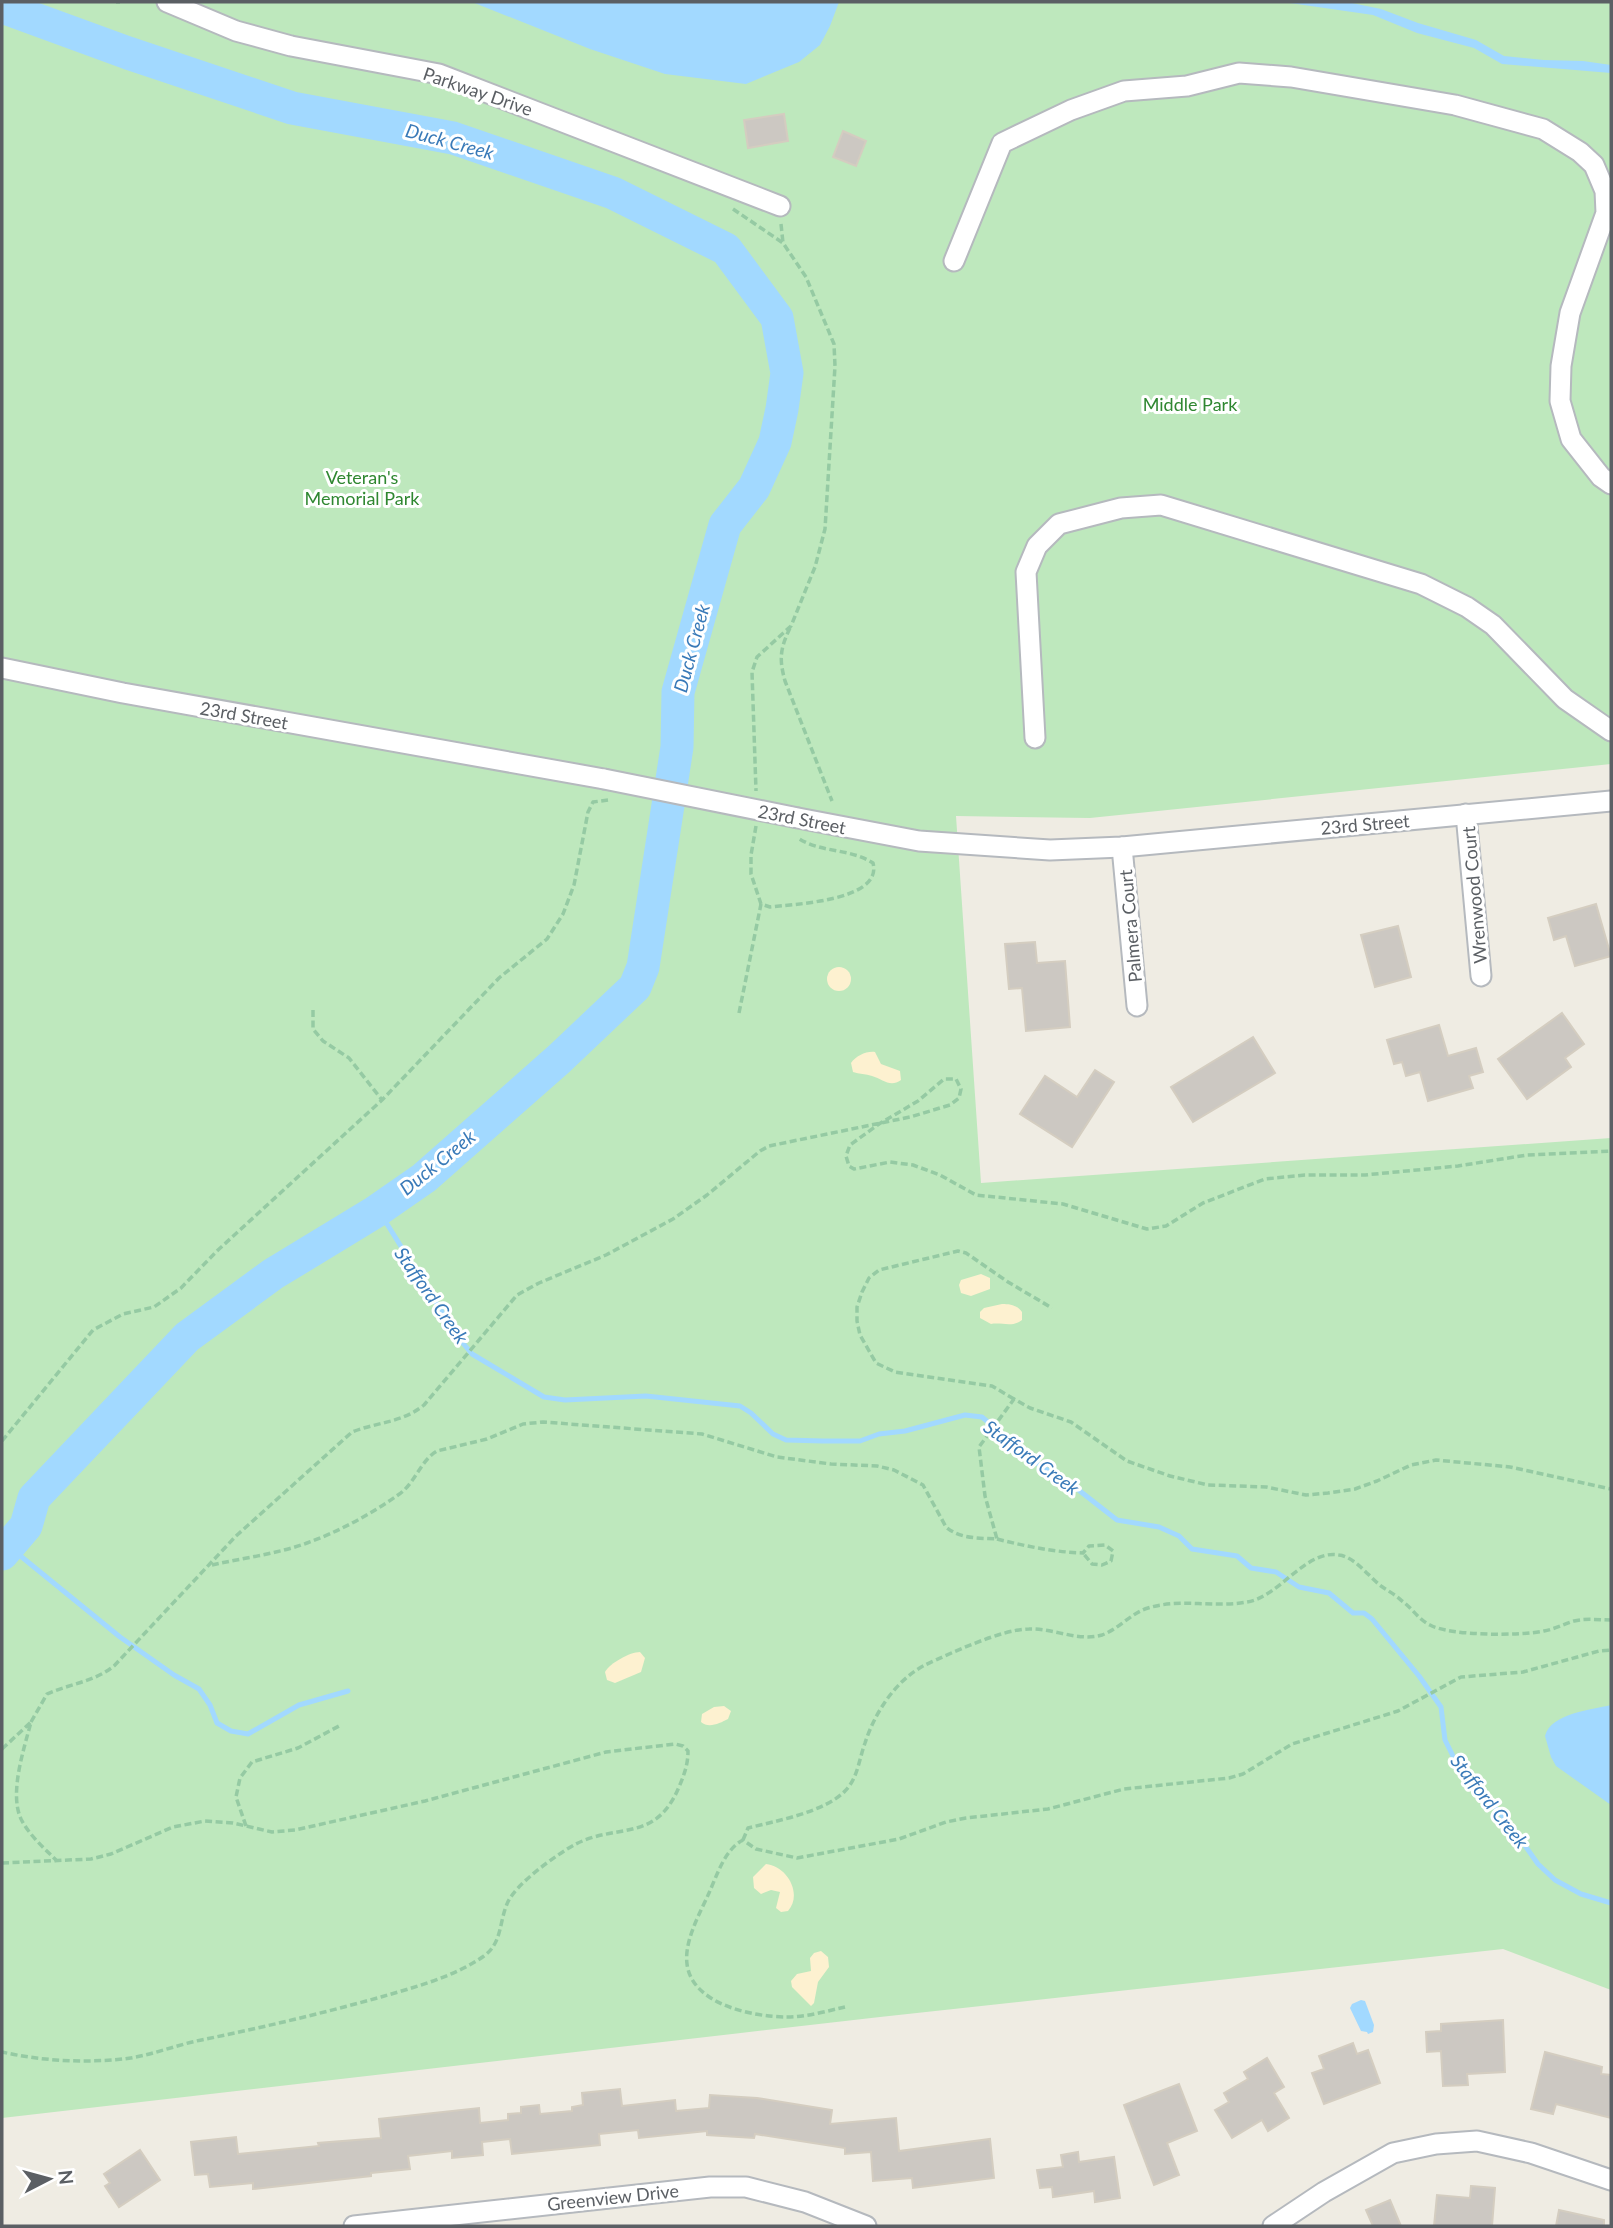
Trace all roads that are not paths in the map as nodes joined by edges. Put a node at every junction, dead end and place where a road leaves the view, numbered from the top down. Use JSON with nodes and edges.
{"nodes":[{"id":1,"x":167,"y":2,"type":"edge"},
{"id":2,"x":1603,"y":164,"type":"edge"},
{"id":3,"x":780,"y":206,"type":"dead end"},
{"id":4,"x":954,"y":261,"type":"dead end"},
{"id":5,"x":1611,"y":484,"type":"edge"},
{"id":6,"x":2,"y":668,"type":"edge"},
{"id":7,"x":1611,"y":731,"type":"edge"},
{"id":8,"x":1035,"y":738,"type":"dead end"},
{"id":9,"x":1611,"y":801,"type":"edge"},
{"id":10,"x":1466,"y":814,"type":"junction"},
{"id":11,"x":1122,"y":846,"type":"junction"},
{"id":12,"x":1481,"y":976,"type":"dead end"},
{"id":13,"x":1137,"y":1006,"type":"dead end"},
{"id":14,"x":1611,"y":2180,"type":"edge"},
{"id":15,"x":354,"y":2226,"type":"edge"},
{"id":16,"x":866,"y":2226,"type":"edge"},
{"id":17,"x":1272,"y":2226,"type":"edge"}],
"edges":[{"from":1,"to":3,"type":"street","name":"Parkway Drive"},
{"from":2,"to":4,"type":"street"},
{"from":2,"to":5,"type":"street"},
{"from":6,"to":11,"type":"street","name":"23rd Street","bridge":true},
{"from":7,"to":8,"type":"street"},
{"from":9,"to":10,"type":"street","name":"23rd Street"},
{"from":10,"to":11,"type":"street","name":"23rd Street"},
{"from":10,"to":12,"type":"street","name":"Wrenwood Court"},
{"from":11,"to":13,"type":"street","name":"Palmera Court"},
{"from":14,"to":17,"type":"street"},
{"from":15,"to":16,"type":"street","name":"Greenview Drive"}]}
